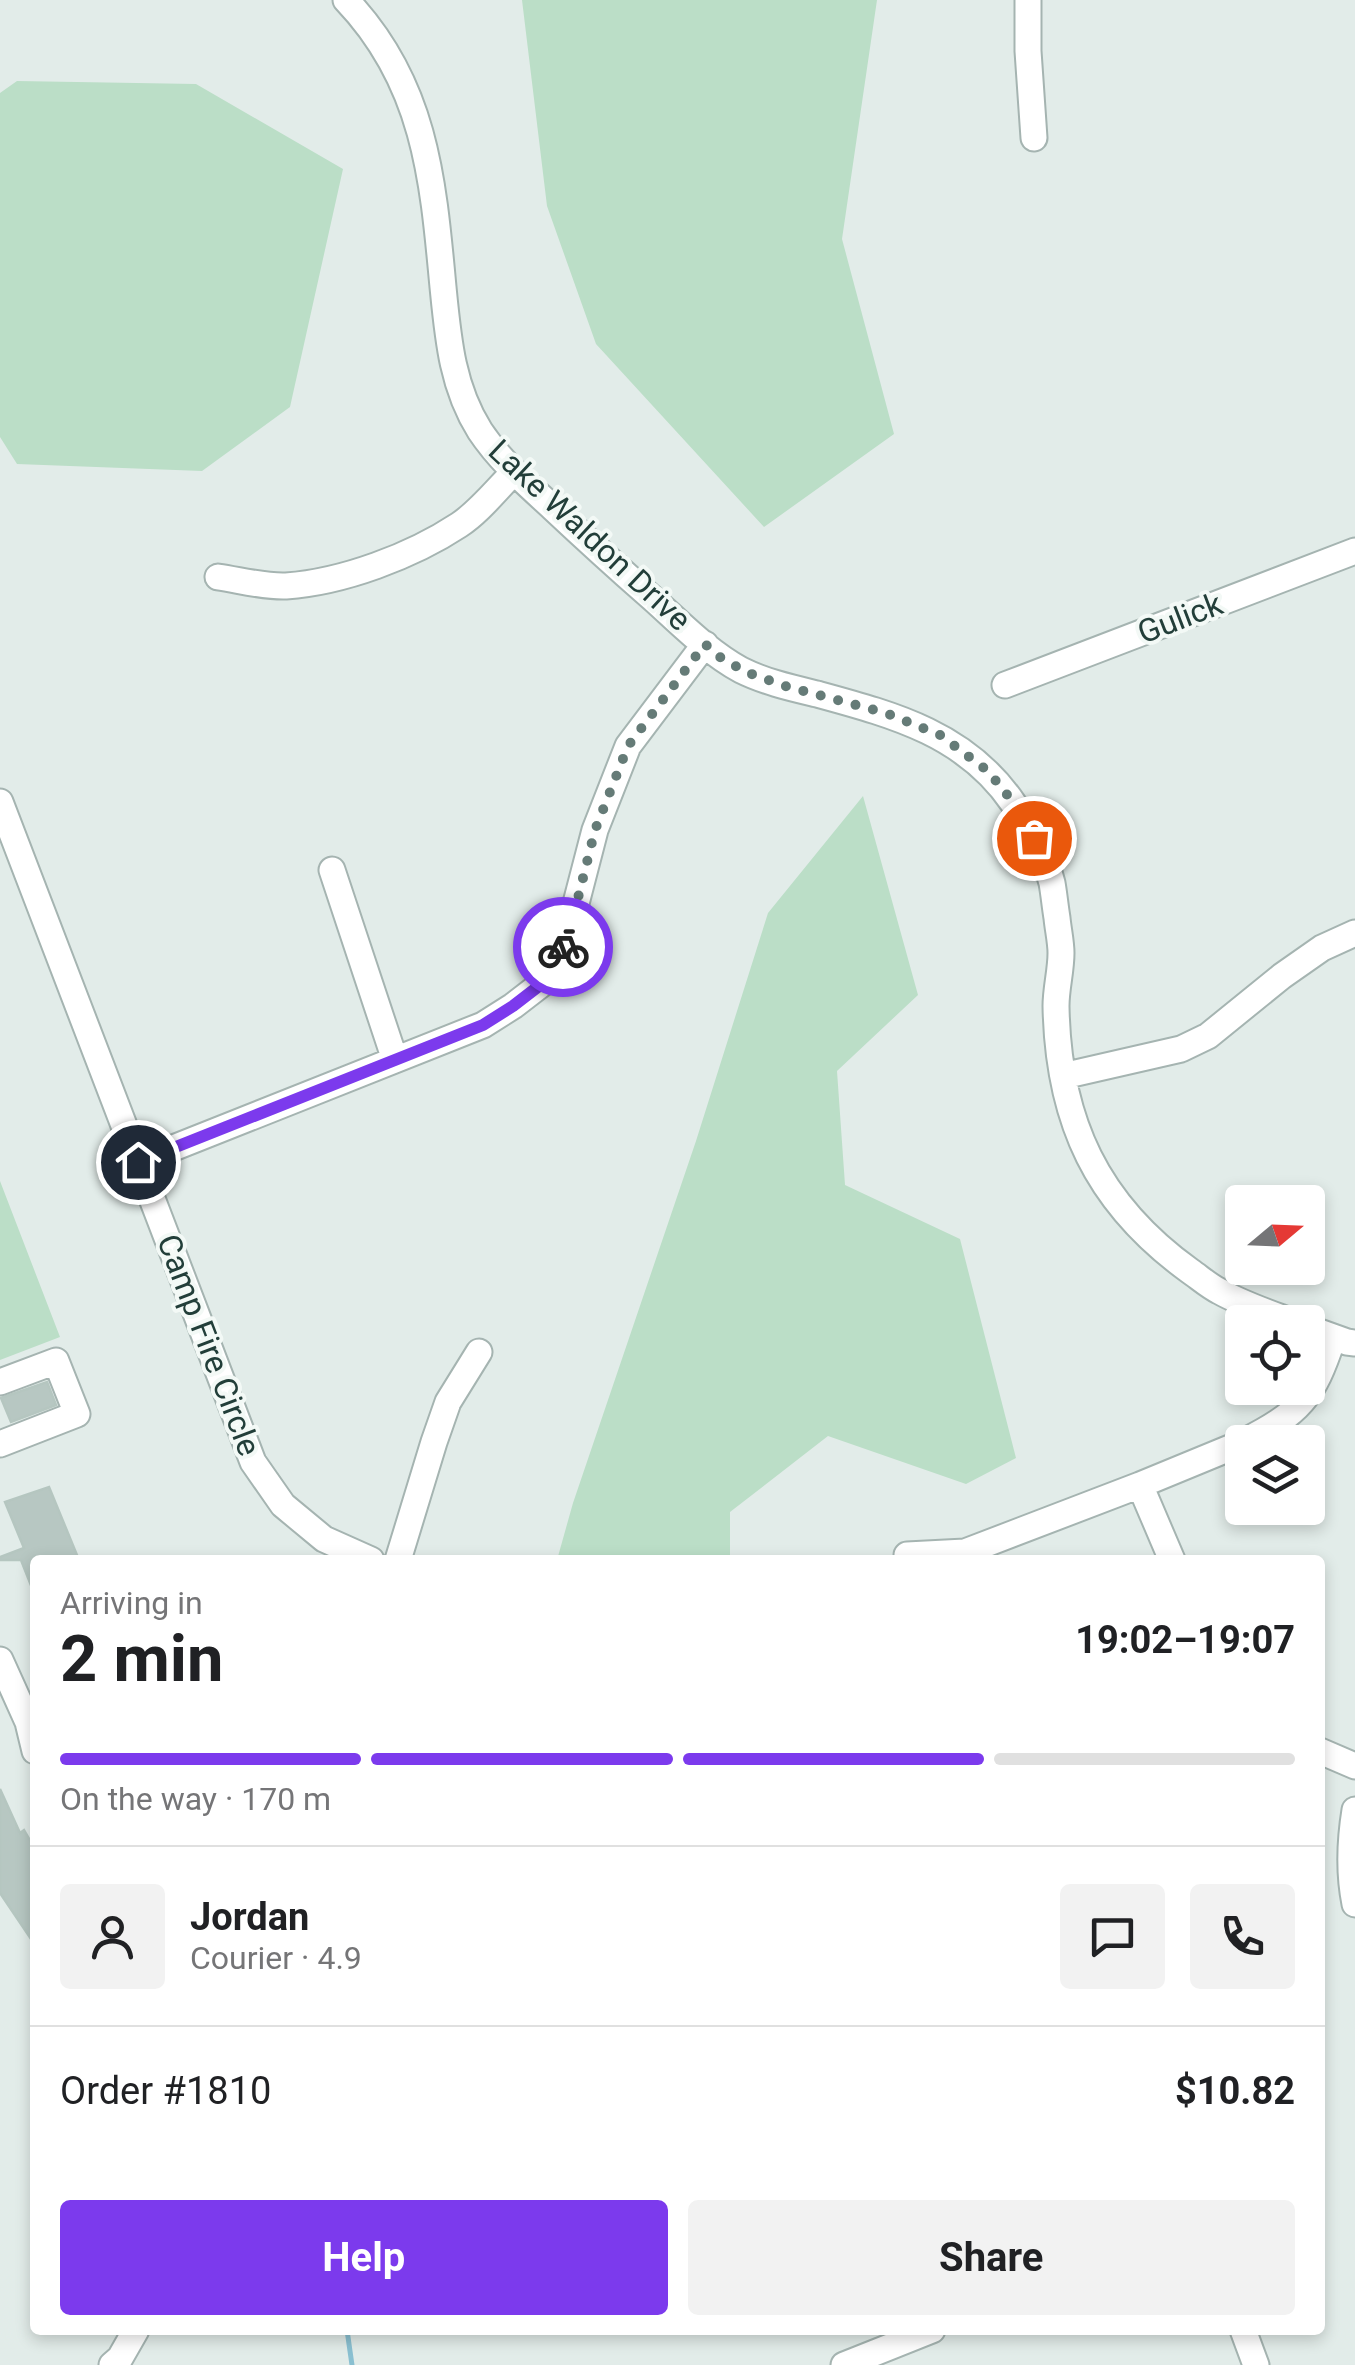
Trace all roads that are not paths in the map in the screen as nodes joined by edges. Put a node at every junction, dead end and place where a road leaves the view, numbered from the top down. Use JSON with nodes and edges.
{"nodes":[{"id":1,"x":346,"y":0,"type":"edge"},
{"id":2,"x":1028,"y":0,"type":"edge"},
{"id":3,"x":1034,"y":138,"type":"dead end"},
{"id":4,"x":514,"y":472,"type":"junction"},
{"id":5,"x":1355,"y":551,"type":"edge"},
{"id":6,"x":218,"y":577,"type":"dead end"},
{"id":7,"x":705,"y":644,"type":"junction"},
{"id":8,"x":1004,"y":685,"type":"dead end"},
{"id":9,"x":0,"y":802,"type":"edge"},
{"id":10,"x":332,"y":870,"type":"dead end"},
{"id":11,"x":1355,"y":934,"type":"edge"},
{"id":12,"x":395,"y":1060,"type":"junction"},
{"id":13,"x":1063,"y":1076,"type":"junction"},
{"id":14,"x":138,"y":1162,"type":"junction"},
{"id":15,"x":1252,"y":1305,"type":"edge"},
{"id":16,"x":1344,"y":1340,"type":"edge"},
{"id":17,"x":478,"y":1352,"type":"dead end"},
{"id":18,"x":0,"y":1382,"type":"edge"},
{"id":19,"x":1276,"y":1425,"type":"edge"},
{"id":20,"x":0,"y":1444,"type":"edge"},
{"id":21,"x":1225,"y":1450,"type":"edge"},
{"id":22,"x":1140,"y":1485,"type":"junction"},
{"id":23,"x":357,"y":1555,"type":"edge"},
{"id":24,"x":400,"y":1555,"type":"edge"},
{"id":25,"x":908,"y":1555,"type":"dead end"},
{"id":26,"x":1170,"y":1555,"type":"edge"},
{"id":27,"x":0,"y":1660,"type":"edge"},
{"id":28,"x":8,"y":1696,"type":"edge"},
{"id":29,"x":30,"y":1730,"type":"edge"},
{"id":30,"x":1325,"y":1753,"type":"edge"},
{"id":31,"x":1355,"y":1766,"type":"edge"},
{"id":32,"x":1355,"y":1810,"type":"edge"},
{"id":33,"x":1355,"y":1904,"type":"edge"},
{"id":34,"x":133,"y":2335,"type":"edge"},
{"id":35,"x":919,"y":2335,"type":"edge"},
{"id":36,"x":1245,"y":2335,"type":"edge"},
{"id":37,"x":112,"y":2365,"type":"edge"},
{"id":38,"x":844,"y":2365,"type":"edge"},
{"id":39,"x":1256,"y":2365,"type":"edge"}],
"edges":[{"from":1,"to":4,"type":"street","name":"Lake Waldon Drive"},
{"from":2,"to":3,"type":"street"},
{"from":4,"to":6,"type":"street"},
{"from":4,"to":7,"type":"street","name":"Lake Waldon Drive"},
{"from":5,"to":8,"type":"street","name":"Gulick"},
{"from":7,"to":12,"type":"street"},
{"from":7,"to":13,"type":"street","name":"Lake Waldon Drive"},
{"from":9,"to":14,"type":"street","name":"Camp Fire Circle"},
{"from":10,"to":12,"type":"street"},
{"from":11,"to":13,"type":"street"},
{"from":12,"to":14,"type":"street"},
{"from":13,"to":15,"type":"street","name":"Lake Waldon Drive"},
{"from":14,"to":23,"type":"street","name":"Camp Fire Circle"},
{"from":16,"to":19,"type":"street"},
{"from":17,"to":24,"type":"street"},
{"from":18,"to":20,"type":"street"},
{"from":21,"to":22,"type":"street"},
{"from":22,"to":25,"type":"street"},
{"from":22,"to":26,"type":"street"},
{"from":27,"to":28,"type":"street"},
{"from":28,"to":29,"type":"street"},
{"from":30,"to":31,"type":"street"},
{"from":32,"to":33,"type":"street"},
{"from":34,"to":37,"type":"street"},
{"from":35,"to":38,"type":"street"},
{"from":36,"to":39,"type":"street"}]}
